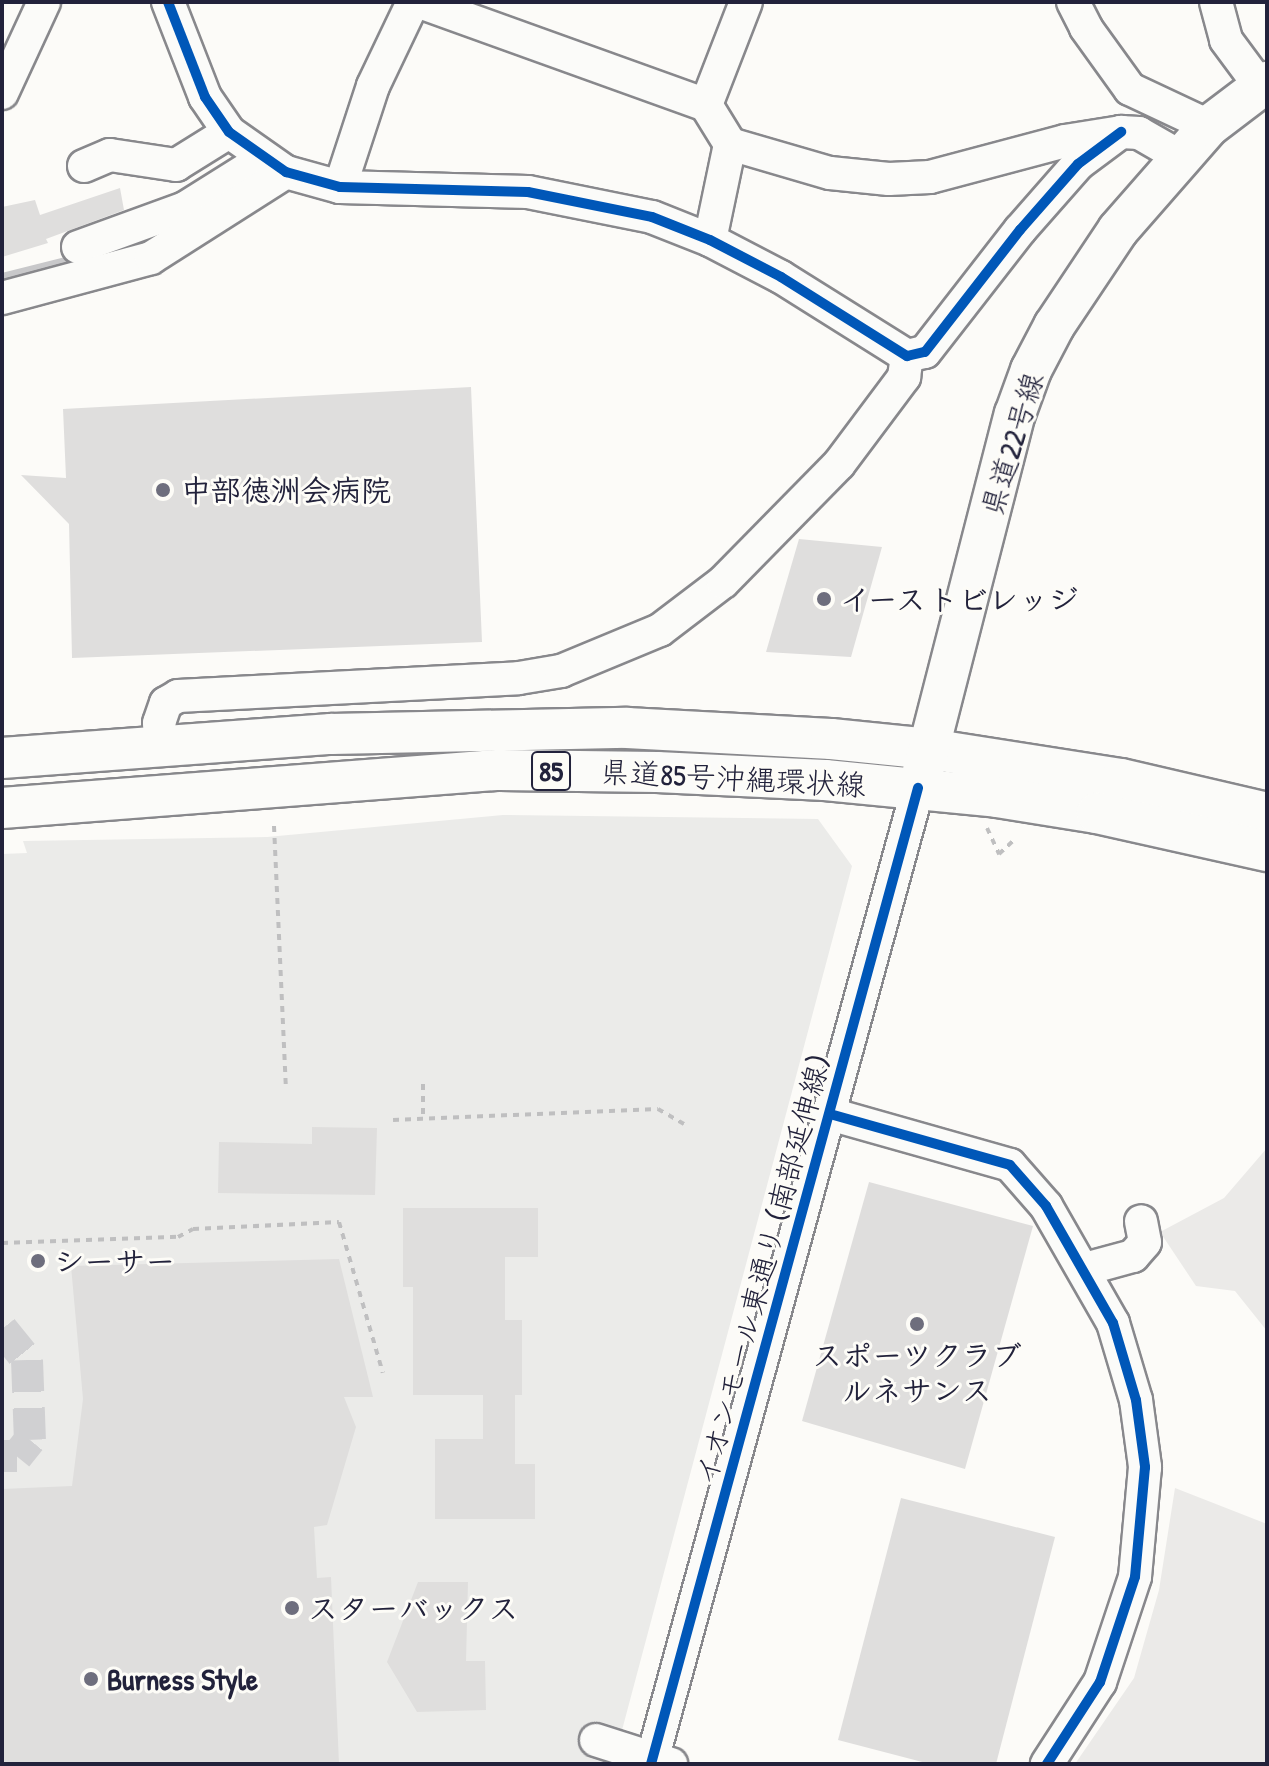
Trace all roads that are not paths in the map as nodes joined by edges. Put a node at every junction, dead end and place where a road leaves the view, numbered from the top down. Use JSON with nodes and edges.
{"nodes":[{"id":1,"x":44,"y":2,"type":"edge"},
{"id":2,"x":168,"y":2,"type":"edge"},
{"id":3,"x":413,"y":2,"type":"edge"},
{"id":4,"x":420,"y":2,"type":"edge"},
{"id":5,"x":746,"y":2,"type":"edge"},
{"id":6,"x":1073,"y":2,"type":"edge"},
{"id":7,"x":1216,"y":2,"type":"edge"},
{"id":8,"x":1263,"y":84,"type":"edge"},
{"id":9,"x":2,"y":93,"type":"edge"},
{"id":10,"x":706,"y":105,"type":"junction"},
{"id":11,"x":1209,"y":126,"type":"junction"},
{"id":12,"x":229,"y":132,"type":"junction"},
{"id":13,"x":1121,"y":132,"type":"junction"},
{"id":14,"x":730,"y":144,"type":"junction"},
{"id":15,"x":1179,"y":156,"type":"junction"},
{"id":16,"x":276,"y":165,"type":"junction"},
{"id":17,"x":84,"y":166,"type":"dead end"},
{"id":18,"x":340,"y":187,"type":"junction"},
{"id":19,"x":710,"y":240,"type":"junction"},
{"id":20,"x":78,"y":247,"type":"dead end"},
{"id":21,"x":2,"y":298,"type":"edge"},
{"id":22,"x":907,"y":356,"type":"junction"},
{"id":23,"x":160,"y":746,"type":"junction"},
{"id":24,"x":929,"y":749,"type":"junction"},
{"id":25,"x":2,"y":758,"type":"edge"},
{"id":26,"x":1032,"y":784,"type":"junction"},
{"id":27,"x":918,"y":788,"type":"junction"},
{"id":28,"x":2,"y":808,"type":"edge"},
{"id":29,"x":1267,"y":813,"type":"edge"},
{"id":30,"x":1267,"y":851,"type":"edge"},
{"id":31,"x":830,"y":1114,"type":"junction"},
{"id":32,"x":1141,"y":1221,"type":"dead end"},
{"id":33,"x":1085,"y":1269,"type":"junction"},
{"id":34,"x":596,"y":1740,"type":"dead end"},
{"id":35,"x":658,"y":1762,"type":"edge"},
{"id":36,"x":1047,"y":1764,"type":"edge"}],
"edges":[{"from":1,"to":9,"type":"street"},
{"from":2,"to":12,"type":"street"},
{"from":3,"to":18,"type":"street"},
{"from":4,"to":10,"type":"street"},
{"from":5,"to":10,"type":"street"},
{"from":6,"to":11,"type":"street"},
{"from":7,"to":8,"type":"street"},
{"from":8,"to":11,"type":"main road","name":"県道22号線"},
{"from":10,"to":14,"type":"street"},
{"from":11,"to":15,"type":"main road","name":"県道22号線"},
{"from":12,"to":16,"type":"street"},
{"from":12,"to":17,"type":"street"},
{"from":13,"to":14,"type":"street"},
{"from":13,"to":15,"type":"street"},
{"from":13,"to":22,"type":"street"},
{"from":14,"to":19,"type":"street"},
{"from":15,"to":24,"type":"main road","name":"県道22号線"},
{"from":16,"to":18,"type":"street"},
{"from":16,"to":20,"type":"street"},
{"from":16,"to":21,"type":"street"},
{"from":18,"to":19,"type":"street"},
{"from":19,"to":22,"type":"street"},
{"from":22,"to":23,"type":"street"},
{"from":23,"to":24,"type":"main road","name":"県道85号沖縄環状線","number":"85"},
{"from":23,"to":25,"type":"main road","name":"県道85号沖縄環状線","number":"85"},
{"from":24,"to":26,"type":"main road","name":"県道85号沖縄環状線","number":"85"},
{"from":24,"to":27,"type":"main road","name":"県道22号線"},
{"from":26,"to":27,"type":"main road","name":"県道85号沖縄環状線","number":"85"},
{"from":26,"to":29,"type":"main road","name":"県道85号沖縄環状線","number":"85"},
{"from":26,"to":30,"type":"main road","name":"県道85号沖縄環状線","number":"85"},
{"from":27,"to":28,"type":"main road","name":"県道85号沖縄環状線","number":"85"},
{"from":27,"to":31,"type":"street","name":"イオンモール東通り (南部延伸線)"},
{"from":31,"to":33,"type":"street"},
{"from":31,"to":35,"type":"street","name":"イオンモール東通り (南部延伸線)"},
{"from":32,"to":33,"type":"street"},
{"from":33,"to":36,"type":"street"},
{"from":34,"to":35,"type":"street"}]}
